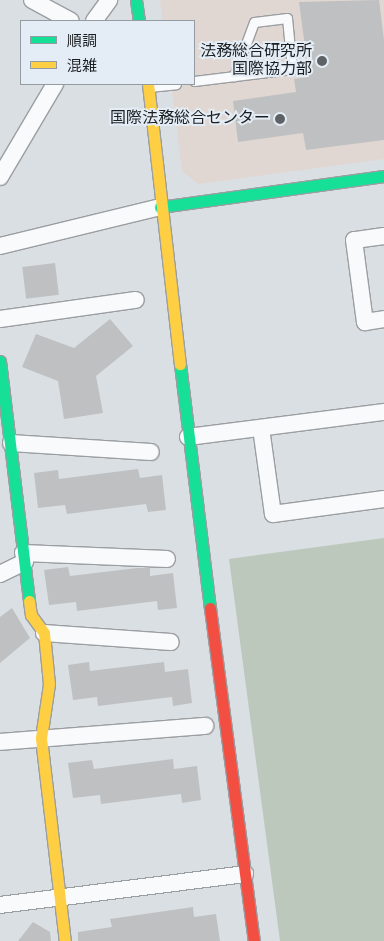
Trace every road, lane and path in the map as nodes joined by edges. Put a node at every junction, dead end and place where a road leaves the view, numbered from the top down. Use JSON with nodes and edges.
{"nodes":[{"id":1,"x":32,"y":0,"type":"edge"},
{"id":2,"x":110,"y":0,"type":"edge"},
{"id":3,"x":136,"y":0,"type":"edge"},
{"id":4,"x":69,"y":20,"type":"edge"},
{"id":5,"x":95,"y":20,"type":"edge"},
{"id":6,"x":139,"y":20,"type":"edge"},
{"id":7,"x":234,"y":76,"type":"junction"},
{"id":8,"x":195,"y":82,"type":"edge"},
{"id":9,"x":55,"y":85,"type":"edge"},
{"id":10,"x":162,"y":85,"type":"edge"},
{"id":11,"x":148,"y":86,"type":"edge"},
{"id":12,"x":384,"y":176,"type":"edge"},
{"id":13,"x":0,"y":177,"type":"edge"},
{"id":14,"x":160,"y":207,"type":"junction"},
{"id":15,"x":384,"y":236,"type":"edge"},
{"id":16,"x":0,"y":246,"type":"edge"},
{"id":17,"x":136,"y":300,"type":"dead end"},
{"id":18,"x":0,"y":319,"type":"edge"},
{"id":19,"x":384,"y":319,"type":"edge"},
{"id":20,"x":0,"y":361,"type":"edge"},
{"id":21,"x":384,"y":412,"type":"edge"},
{"id":22,"x":4,"y":425,"type":"edge"},
{"id":23,"x":261,"y":428,"type":"junction"},
{"id":24,"x":188,"y":437,"type":"junction"},
{"id":25,"x":11,"y":443,"type":"junction"},
{"id":26,"x":151,"y":452,"type":"dead end"},
{"id":27,"x":384,"y":499,"type":"edge"},
{"id":28,"x":24,"y":557,"type":"junction"},
{"id":29,"x":167,"y":560,"type":"dead end"},
{"id":30,"x":0,"y":574,"type":"edge"},
{"id":31,"x":44,"y":633,"type":"junction"},
{"id":32,"x":171,"y":642,"type":"dead end"},
{"id":33,"x":205,"y":726,"type":"dead end"},
{"id":34,"x":41,"y":738,"type":"junction"},
{"id":35,"x":0,"y":742,"type":"edge"},
{"id":36,"x":245,"y":874,"type":"junction"},
{"id":37,"x":60,"y":896,"type":"junction"},
{"id":38,"x":0,"y":905,"type":"edge"},
{"id":39,"x":65,"y":941,"type":"edge"},
{"id":40,"x":254,"y":941,"type":"edge"}],
"edges":[{"from":1,"to":4,"type":"street"},
{"from":2,"to":5,"type":"street"},
{"from":3,"to":6,"type":"street"},
{"from":7,"to":7,"type":"lane"},
{"from":7,"to":8,"type":"lane"},
{"from":9,"to":13,"type":"street"},
{"from":10,"to":11,"type":"lane"},
{"from":11,"to":14,"type":"street"},
{"from":12,"to":14,"type":"street"},
{"from":14,"to":16,"type":"street"},
{"from":14,"to":24,"type":"street"},
{"from":15,"to":19,"type":"street"},
{"from":17,"to":18,"type":"street"},
{"from":20,"to":22,"type":"street"},
{"from":21,"to":23,"type":"street"},
{"from":22,"to":25,"type":"street"},
{"from":23,"to":24,"type":"street"},
{"from":23,"to":27,"type":"street"},
{"from":24,"to":36,"type":"street"},
{"from":25,"to":26,"type":"street"},
{"from":25,"to":28,"type":"street"},
{"from":28,"to":29,"type":"street"},
{"from":28,"to":30,"type":"street"},
{"from":28,"to":31,"type":"street"},
{"from":31,"to":32,"type":"street"},
{"from":31,"to":34,"type":"street"},
{"from":33,"to":34,"type":"street"},
{"from":34,"to":35,"type":"street"},
{"from":34,"to":37,"type":"street"},
{"from":36,"to":37,"type":"street"},
{"from":36,"to":40,"type":"street"},
{"from":37,"to":38,"type":"street"},
{"from":37,"to":39,"type":"street"}]}
